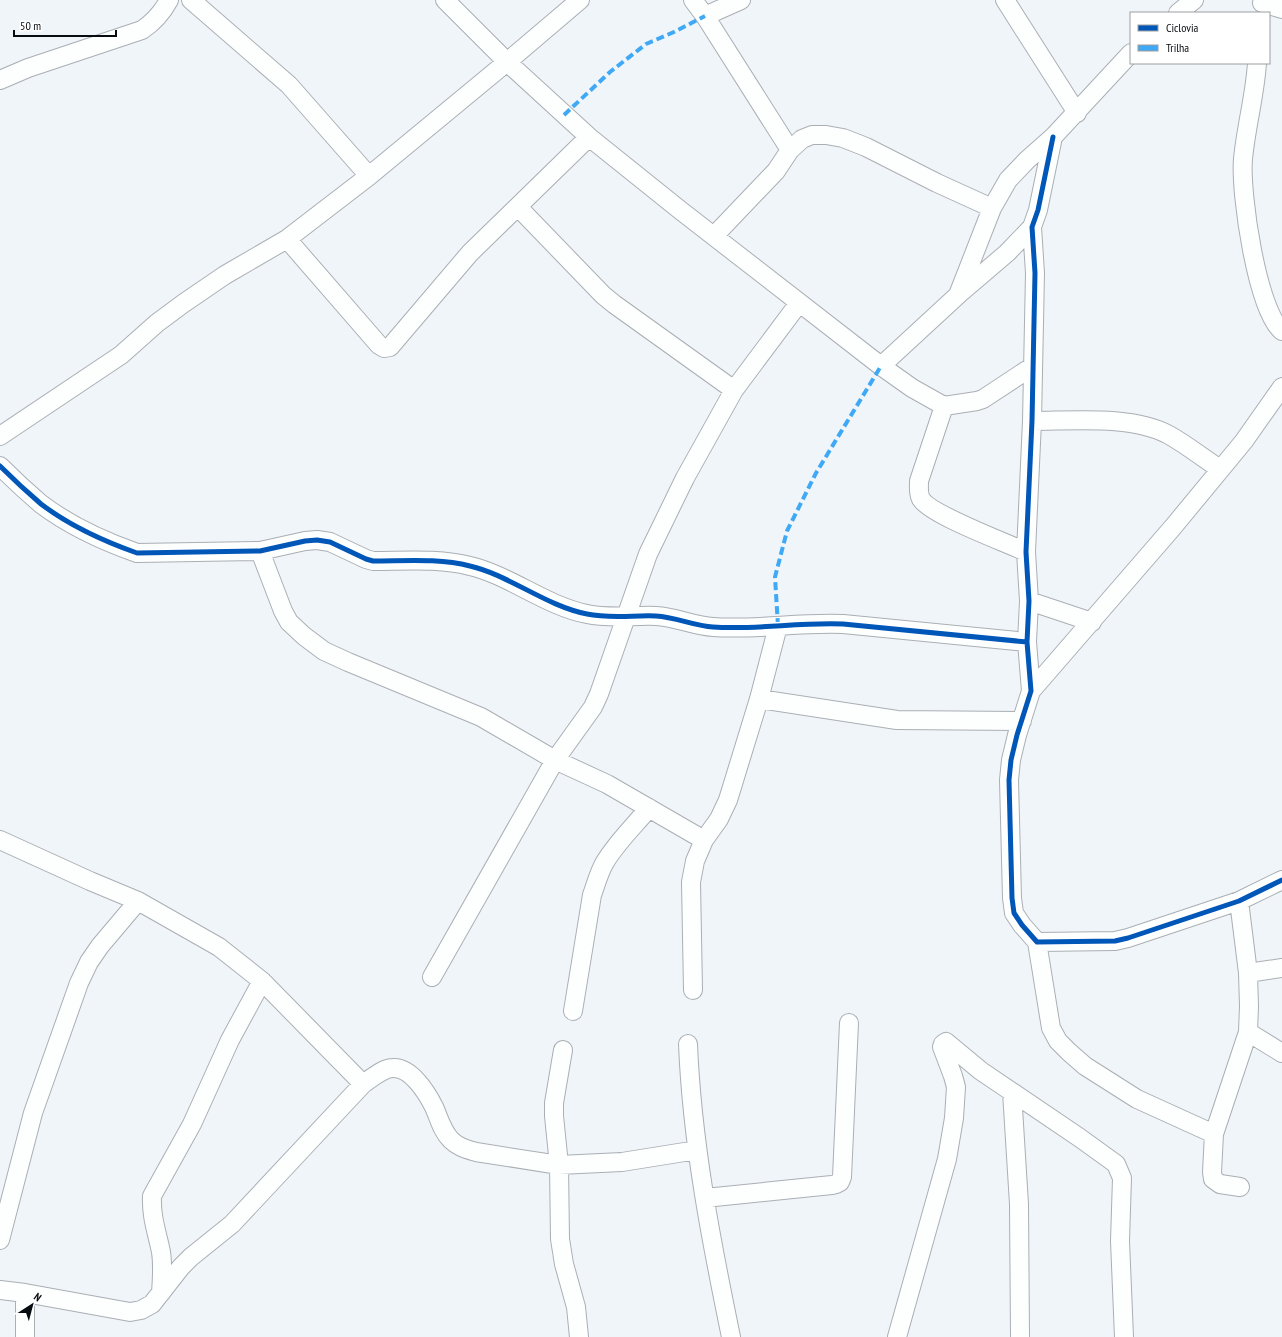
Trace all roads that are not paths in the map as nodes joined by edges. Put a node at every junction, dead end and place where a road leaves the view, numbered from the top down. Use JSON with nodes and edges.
{"nodes":[{"id":1,"x":169,"y":0,"type":"edge"},
{"id":2,"x":191,"y":0,"type":"edge"},
{"id":3,"x":445,"y":0,"type":"edge"},
{"id":4,"x":580,"y":0,"type":"edge"},
{"id":5,"x":693,"y":0,"type":"edge"},
{"id":6,"x":741,"y":0,"type":"edge"},
{"id":7,"x":1005,"y":0,"type":"edge"},
{"id":8,"x":1194,"y":0,"type":"edge"},
{"id":9,"x":1261,"y":5,"type":"edge"},
{"id":10,"x":1282,"y":9,"type":"edge"},
{"id":11,"x":1179,"y":12,"type":"edge"},
{"id":12,"x":705,"y":16,"type":"junction"},
{"id":13,"x":1130,"y":54,"type":"edge"},
{"id":14,"x":507,"y":62,"type":"junction"},
{"id":15,"x":1257,"y":64,"type":"edge"},
{"id":16,"x":0,"y":80,"type":"edge"},
{"id":17,"x":1077,"y":113,"type":"junction"},
{"id":18,"x":589,"y":137,"type":"junction"},
{"id":19,"x":1053,"y":137,"type":"junction"},
{"id":20,"x":790,"y":150,"type":"junction"},
{"id":21,"x":369,"y":176,"type":"junction"},
{"id":22,"x":518,"y":207,"type":"junction"},
{"id":23,"x":992,"y":208,"type":"junction"},
{"id":24,"x":1032,"y":227,"type":"junction"},
{"id":25,"x":714,"y":236,"type":"junction"},
{"id":26,"x":287,"y":239,"type":"junction"},
{"id":27,"x":958,"y":295,"type":"junction"},
{"id":28,"x":799,"y":303,"type":"junction"},
{"id":29,"x":1282,"y":331,"type":"edge"},
{"id":30,"x":881,"y":366,"type":"junction"},
{"id":31,"x":1033,"y":366,"type":"junction"},
{"id":32,"x":1282,"y":387,"type":"edge"},
{"id":33,"x":734,"y":390,"type":"junction"},
{"id":34,"x":944,"y":406,"type":"junction"},
{"id":35,"x":1032,"y":421,"type":"junction"},
{"id":36,"x":0,"y":436,"type":"edge"},
{"id":37,"x":0,"y":466,"type":"edge"},
{"id":38,"x":1220,"y":469,"type":"junction"},
{"id":39,"x":260,"y":551,"type":"junction"},
{"id":40,"x":1026,"y":552,"type":"junction"},
{"id":41,"x":1029,"y":600,"type":"junction"},
{"id":42,"x":626,"y":617,"type":"junction"},
{"id":43,"x":1092,"y":622,"type":"junction"},
{"id":44,"x":778,"y":626,"type":"junction"},
{"id":45,"x":1027,"y":642,"type":"junction"},
{"id":46,"x":1031,"y":691,"type":"junction"},
{"id":47,"x":759,"y":699,"type":"junction"},
{"id":48,"x":1022,"y":721,"type":"junction"},
{"id":49,"x":556,"y":760,"type":"junction"},
{"id":50,"x":649,"y":808,"type":"junction"},
{"id":51,"x":0,"y":840,"type":"edge"},
{"id":52,"x":704,"y":840,"type":"junction"},
{"id":53,"x":1282,"y":880,"type":"edge"},
{"id":54,"x":138,"y":901,"type":"junction"},
{"id":55,"x":1239,"y":901,"type":"junction"},
{"id":56,"x":1037,"y":942,"type":"junction"},
{"id":57,"x":1282,"y":968,"type":"edge"},
{"id":58,"x":1248,"y":973,"type":"junction"},
{"id":59,"x":432,"y":977,"type":"dead end"},
{"id":60,"x":262,"y":981,"type":"junction"},
{"id":61,"x":693,"y":990,"type":"dead end"},
{"id":62,"x":573,"y":1011,"type":"dead end"},
{"id":63,"x":849,"y":1023,"type":"dead end"},
{"id":64,"x":1248,"y":1032,"type":"junction"},
{"id":65,"x":688,"y":1044,"type":"dead end"},
{"id":66,"x":563,"y":1050,"type":"dead end"},
{"id":67,"x":1282,"y":1053,"type":"edge"},
{"id":68,"x":364,"y":1084,"type":"junction"},
{"id":69,"x":1012,"y":1092,"type":"junction"},
{"id":70,"x":1214,"y":1134,"type":"junction"},
{"id":71,"x":697,"y":1150,"type":"junction"},
{"id":72,"x":559,"y":1165,"type":"junction"},
{"id":73,"x":1240,"y":1187,"type":"dead end"},
{"id":74,"x":705,"y":1198,"type":"junction"},
{"id":75,"x":0,"y":1240,"type":"edge"},
{"id":76,"x":0,"y":1290,"type":"edge"},
{"id":77,"x":25,"y":1293,"type":"junction"},
{"id":78,"x":161,"y":1293,"type":"junction"},
{"id":79,"x":25,"y":1337,"type":"edge"},
{"id":80,"x":580,"y":1337,"type":"edge"},
{"id":81,"x":731,"y":1337,"type":"edge"},
{"id":82,"x":897,"y":1337,"type":"edge"},
{"id":83,"x":1020,"y":1337,"type":"edge"},
{"id":84,"x":1124,"y":1337,"type":"edge"}],
"edges":[{"from":1,"to":16,"type":"street"},
{"from":2,"to":21,"type":"street"},
{"from":3,"to":14,"type":"street"},
{"from":4,"to":14,"type":"street"},
{"from":5,"to":12,"type":"street"},
{"from":6,"to":12,"type":"street"},
{"from":7,"to":17,"type":"street"},
{"from":8,"to":11,"type":"street"},
{"from":9,"to":10,"type":"street"},
{"from":12,"to":20,"type":"street"},
{"from":13,"to":17,"type":"street"},
{"from":14,"to":18,"type":"street"},
{"from":14,"to":21,"type":"street"},
{"from":15,"to":29,"type":"street"},
{"from":17,"to":19,"type":"street"},
{"from":18,"to":22,"type":"street"},
{"from":18,"to":25,"type":"street"},
{"from":19,"to":23,"type":"street"},
{"from":19,"to":24,"type":"street"},
{"from":20,"to":23,"type":"street"},
{"from":20,"to":25,"type":"street"},
{"from":21,"to":26,"type":"street"},
{"from":22,"to":26,"type":"street"},
{"from":22,"to":33,"type":"street"},
{"from":23,"to":27,"type":"street"},
{"from":24,"to":27,"type":"street"},
{"from":24,"to":31,"type":"street"},
{"from":25,"to":28,"type":"street"},
{"from":26,"to":36,"type":"street"},
{"from":27,"to":30,"type":"street"},
{"from":28,"to":30,"type":"street"},
{"from":28,"to":33,"type":"street"},
{"from":30,"to":34,"type":"street"},
{"from":31,"to":34,"type":"street"},
{"from":31,"to":35,"type":"street"},
{"from":32,"to":38,"type":"street"},
{"from":33,"to":42,"type":"street"},
{"from":34,"to":40,"type":"street"},
{"from":35,"to":38,"type":"street"},
{"from":35,"to":40,"type":"street"},
{"from":37,"to":39,"type":"street"},
{"from":38,"to":43,"type":"street"},
{"from":39,"to":42,"type":"street"},
{"from":39,"to":49,"type":"street"},
{"from":40,"to":41,"type":"street"},
{"from":41,"to":43,"type":"street"},
{"from":41,"to":45,"type":"street"},
{"from":42,"to":44,"type":"street"},
{"from":42,"to":49,"type":"street"},
{"from":43,"to":46,"type":"street"},
{"from":44,"to":45,"type":"street"},
{"from":44,"to":47,"type":"street"},
{"from":45,"to":46,"type":"street"},
{"from":46,"to":48,"type":"street"},
{"from":47,"to":48,"type":"street"},
{"from":47,"to":52,"type":"street"},
{"from":48,"to":56,"type":"street"},
{"from":49,"to":50,"type":"street"},
{"from":49,"to":59,"type":"street"},
{"from":50,"to":52,"type":"street"},
{"from":50,"to":62,"type":"street"},
{"from":51,"to":54,"type":"street"},
{"from":52,"to":61,"type":"street"},
{"from":53,"to":55,"type":"street"},
{"from":54,"to":60,"type":"street"},
{"from":54,"to":75,"type":"street"},
{"from":55,"to":56,"type":"street"},
{"from":55,"to":58,"type":"street"},
{"from":56,"to":70,"type":"street"},
{"from":57,"to":58,"type":"street"},
{"from":58,"to":64,"type":"street"},
{"from":60,"to":68,"type":"street"},
{"from":60,"to":78,"type":"street"},
{"from":63,"to":74,"type":"street"},
{"from":64,"to":67,"type":"street"},
{"from":64,"to":70,"type":"street"},
{"from":65,"to":71,"type":"street"},
{"from":66,"to":72,"type":"street"},
{"from":68,"to":72,"type":"street"},
{"from":68,"to":78,"type":"street"},
{"from":69,"to":82,"type":"street"},
{"from":69,"to":83,"type":"street"},
{"from":69,"to":84,"type":"street"},
{"from":70,"to":73,"type":"street"},
{"from":71,"to":72,"type":"street"},
{"from":71,"to":74,"type":"street"},
{"from":72,"to":80,"type":"street"},
{"from":74,"to":81,"type":"street"},
{"from":76,"to":77,"type":"street"},
{"from":77,"to":78,"type":"street"},
{"from":77,"to":79,"type":"street"}]}
